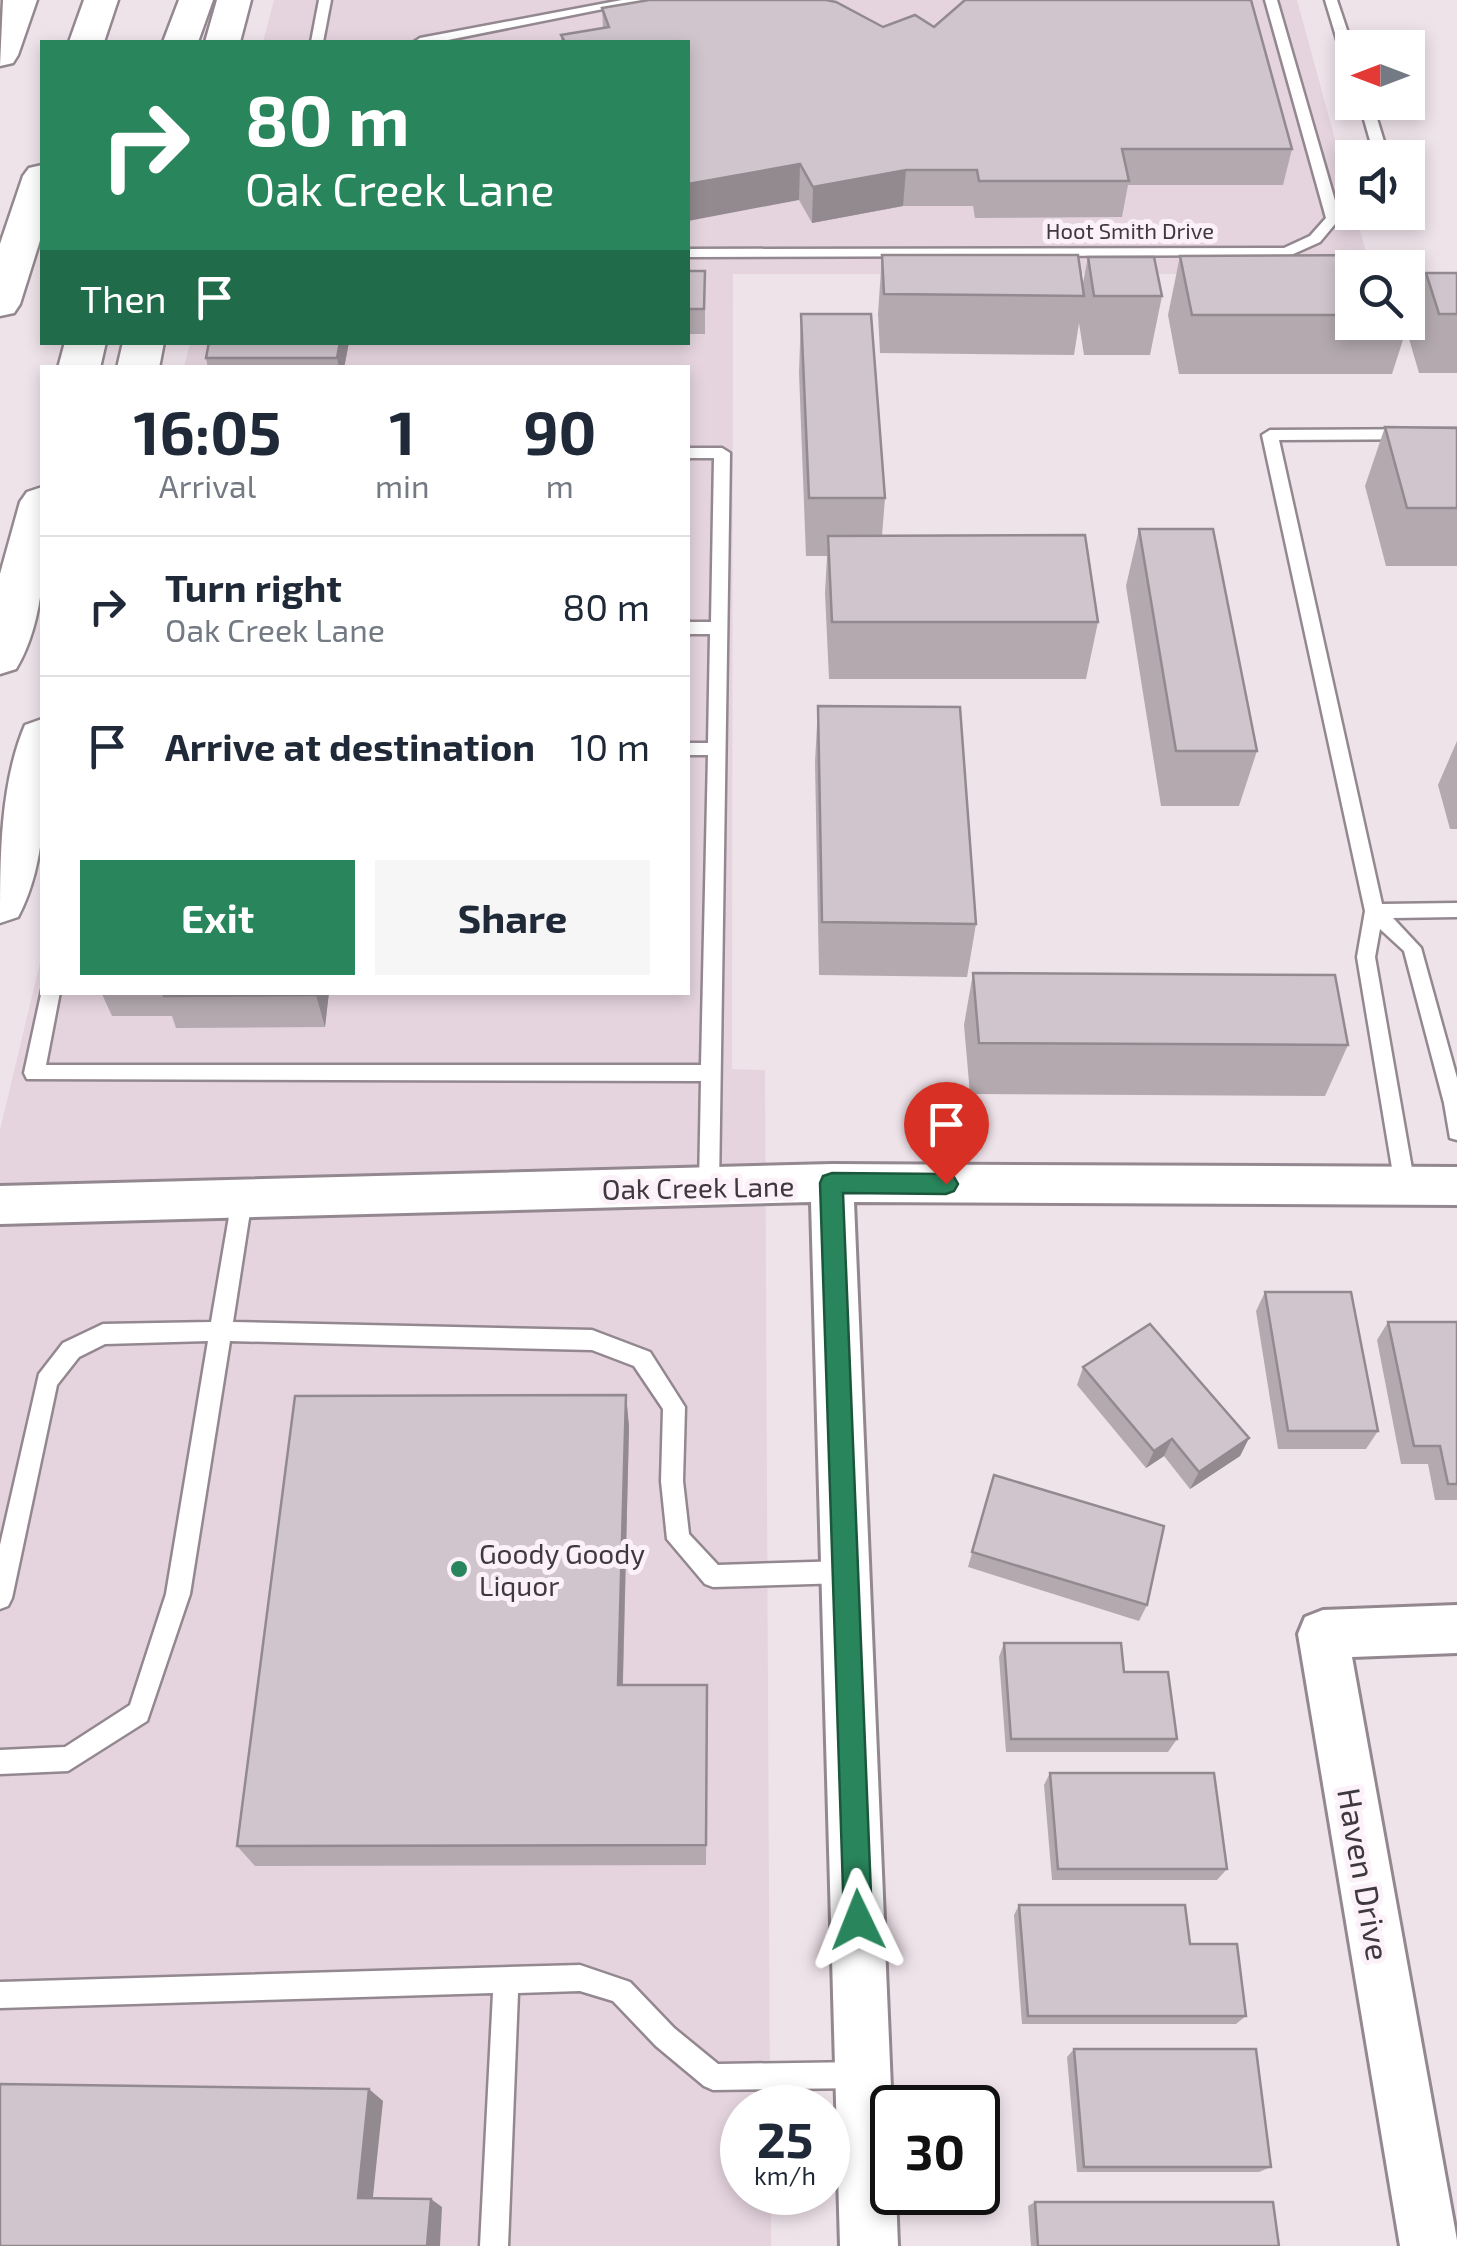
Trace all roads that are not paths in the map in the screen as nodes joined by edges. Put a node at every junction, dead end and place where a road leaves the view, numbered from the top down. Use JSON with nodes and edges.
{"nodes":[{"id":1,"x":20,"y":0,"type":"edge"},
{"id":2,"x":101,"y":0,"type":"edge"},
{"id":3,"x":196,"y":0,"type":"edge"},
{"id":4,"x":234,"y":0,"type":"edge"},
{"id":5,"x":325,"y":0,"type":"edge"},
{"id":6,"x":640,"y":0,"type":"edge"},
{"id":7,"x":1271,"y":0,"type":"edge"},
{"id":8,"x":1331,"y":0,"type":"edge"},
{"id":9,"x":1341,"y":30,"type":"edge"},
{"id":10,"x":88,"y":40,"type":"edge"},
{"id":11,"x":182,"y":40,"type":"edge"},
{"id":12,"x":224,"y":40,"type":"edge"},
{"id":13,"x":318,"y":40,"type":"edge"},
{"id":14,"x":430,"y":40,"type":"edge"},
{"id":15,"x":0,"y":55,"type":"edge"},
{"id":16,"x":40,"y":182,"type":"edge"},
{"id":17,"x":690,"y":253,"type":"edge"},
{"id":18,"x":0,"y":304,"type":"edge"},
{"id":19,"x":1457,"y":434,"type":"edge"},
{"id":20,"x":690,"y":453,"type":"edge"},
{"id":21,"x":40,"y":509,"type":"edge"},
{"id":22,"x":690,"y":628,"type":"edge"},
{"id":23,"x":720,"y":628,"type":"junction"},
{"id":24,"x":0,"y":657,"type":"edge"},
{"id":25,"x":690,"y":749,"type":"edge"},
{"id":26,"x":717,"y":749,"type":"junction"},
{"id":27,"x":39,"y":762,"type":"edge"},
{"id":28,"x":0,"y":903,"type":"edge"},
{"id":29,"x":1457,"y":910,"type":"edge"},
{"id":30,"x":1374,"y":911,"type":"junction"},
{"id":31,"x":50,"y":995,"type":"edge"},
{"id":32,"x":711,"y":1072,"type":"junction"},
{"id":33,"x":1457,"y":1132,"type":"edge"},
{"id":34,"x":832,"y":1183,"type":"junction"},
{"id":35,"x":708,"y":1186,"type":"junction"},
{"id":36,"x":1405,"y":1186,"type":"junction"},
{"id":37,"x":1457,"y":1186,"type":"edge"},
{"id":38,"x":242,"y":1199,"type":"junction"},
{"id":39,"x":0,"y":1205,"type":"edge"},
{"id":40,"x":220,"y":1331,"type":"junction"},
{"id":41,"x":846,"y":1572,"type":"junction"},
{"id":42,"x":0,"y":1598,"type":"edge"},
{"id":43,"x":1457,"y":1629,"type":"edge"},
{"id":44,"x":0,"y":1762,"type":"edge"},
{"id":45,"x":506,"y":1980,"type":"junction"},
{"id":46,"x":0,"y":1995,"type":"edge"},
{"id":47,"x":864,"y":2074,"type":"junction"},
{"id":48,"x":494,"y":2246,"type":"edge"},
{"id":49,"x":869,"y":2246,"type":"edge"},
{"id":50,"x":1429,"y":2246,"type":"edge"}],
"edges":[{"from":1,"to":15,"type":"main road"},
{"from":2,"to":10,"type":"main road"},
{"from":3,"to":11,"type":"main road"},
{"from":4,"to":12,"type":"main road"},
{"from":5,"to":13,"type":"lane"},
{"from":6,"to":14,"type":"lane"},
{"from":7,"to":17,"type":"lane","name":"Hoot Smith Drive"},
{"from":8,"to":9,"type":"lane"},
{"from":16,"to":18,"type":"main road"},
{"from":19,"to":30,"type":"lane"},
{"from":20,"to":23,"type":"lane"},
{"from":21,"to":24,"type":"main road"},
{"from":22,"to":23,"type":"lane"},
{"from":23,"to":26,"type":"lane"},
{"from":25,"to":26,"type":"lane"},
{"from":26,"to":32,"type":"lane"},
{"from":27,"to":28,"type":"main road"},
{"from":29,"to":30,"type":"lane"},
{"from":30,"to":33,"type":"lane"},
{"from":30,"to":36,"type":"lane"},
{"from":31,"to":32,"type":"lane"},
{"from":32,"to":35,"type":"lane"},
{"from":34,"to":35,"type":"street","name":"Oak Creek Lane"},
{"from":34,"to":36,"type":"street","name":"Oak Creek Lane"},
{"from":34,"to":41,"type":"street"},
{"from":35,"to":38,"type":"street","name":"Oak Creek Lane"},
{"from":36,"to":37,"type":"street","name":"Oak Creek Lane"},
{"from":38,"to":39,"type":"street","name":"Oak Creek Lane"},
{"from":38,"to":40,"type":"lane"},
{"from":40,"to":41,"type":"lane"},
{"from":40,"to":42,"type":"lane"},
{"from":40,"to":44,"type":"lane"},
{"from":41,"to":47,"type":"street"},
{"from":43,"to":50,"type":"street","name":"Haven Drive"},
{"from":45,"to":46,"type":"lane"},
{"from":45,"to":47,"type":"lane"},
{"from":45,"to":48,"type":"lane"},
{"from":47,"to":49,"type":"street"}]}
